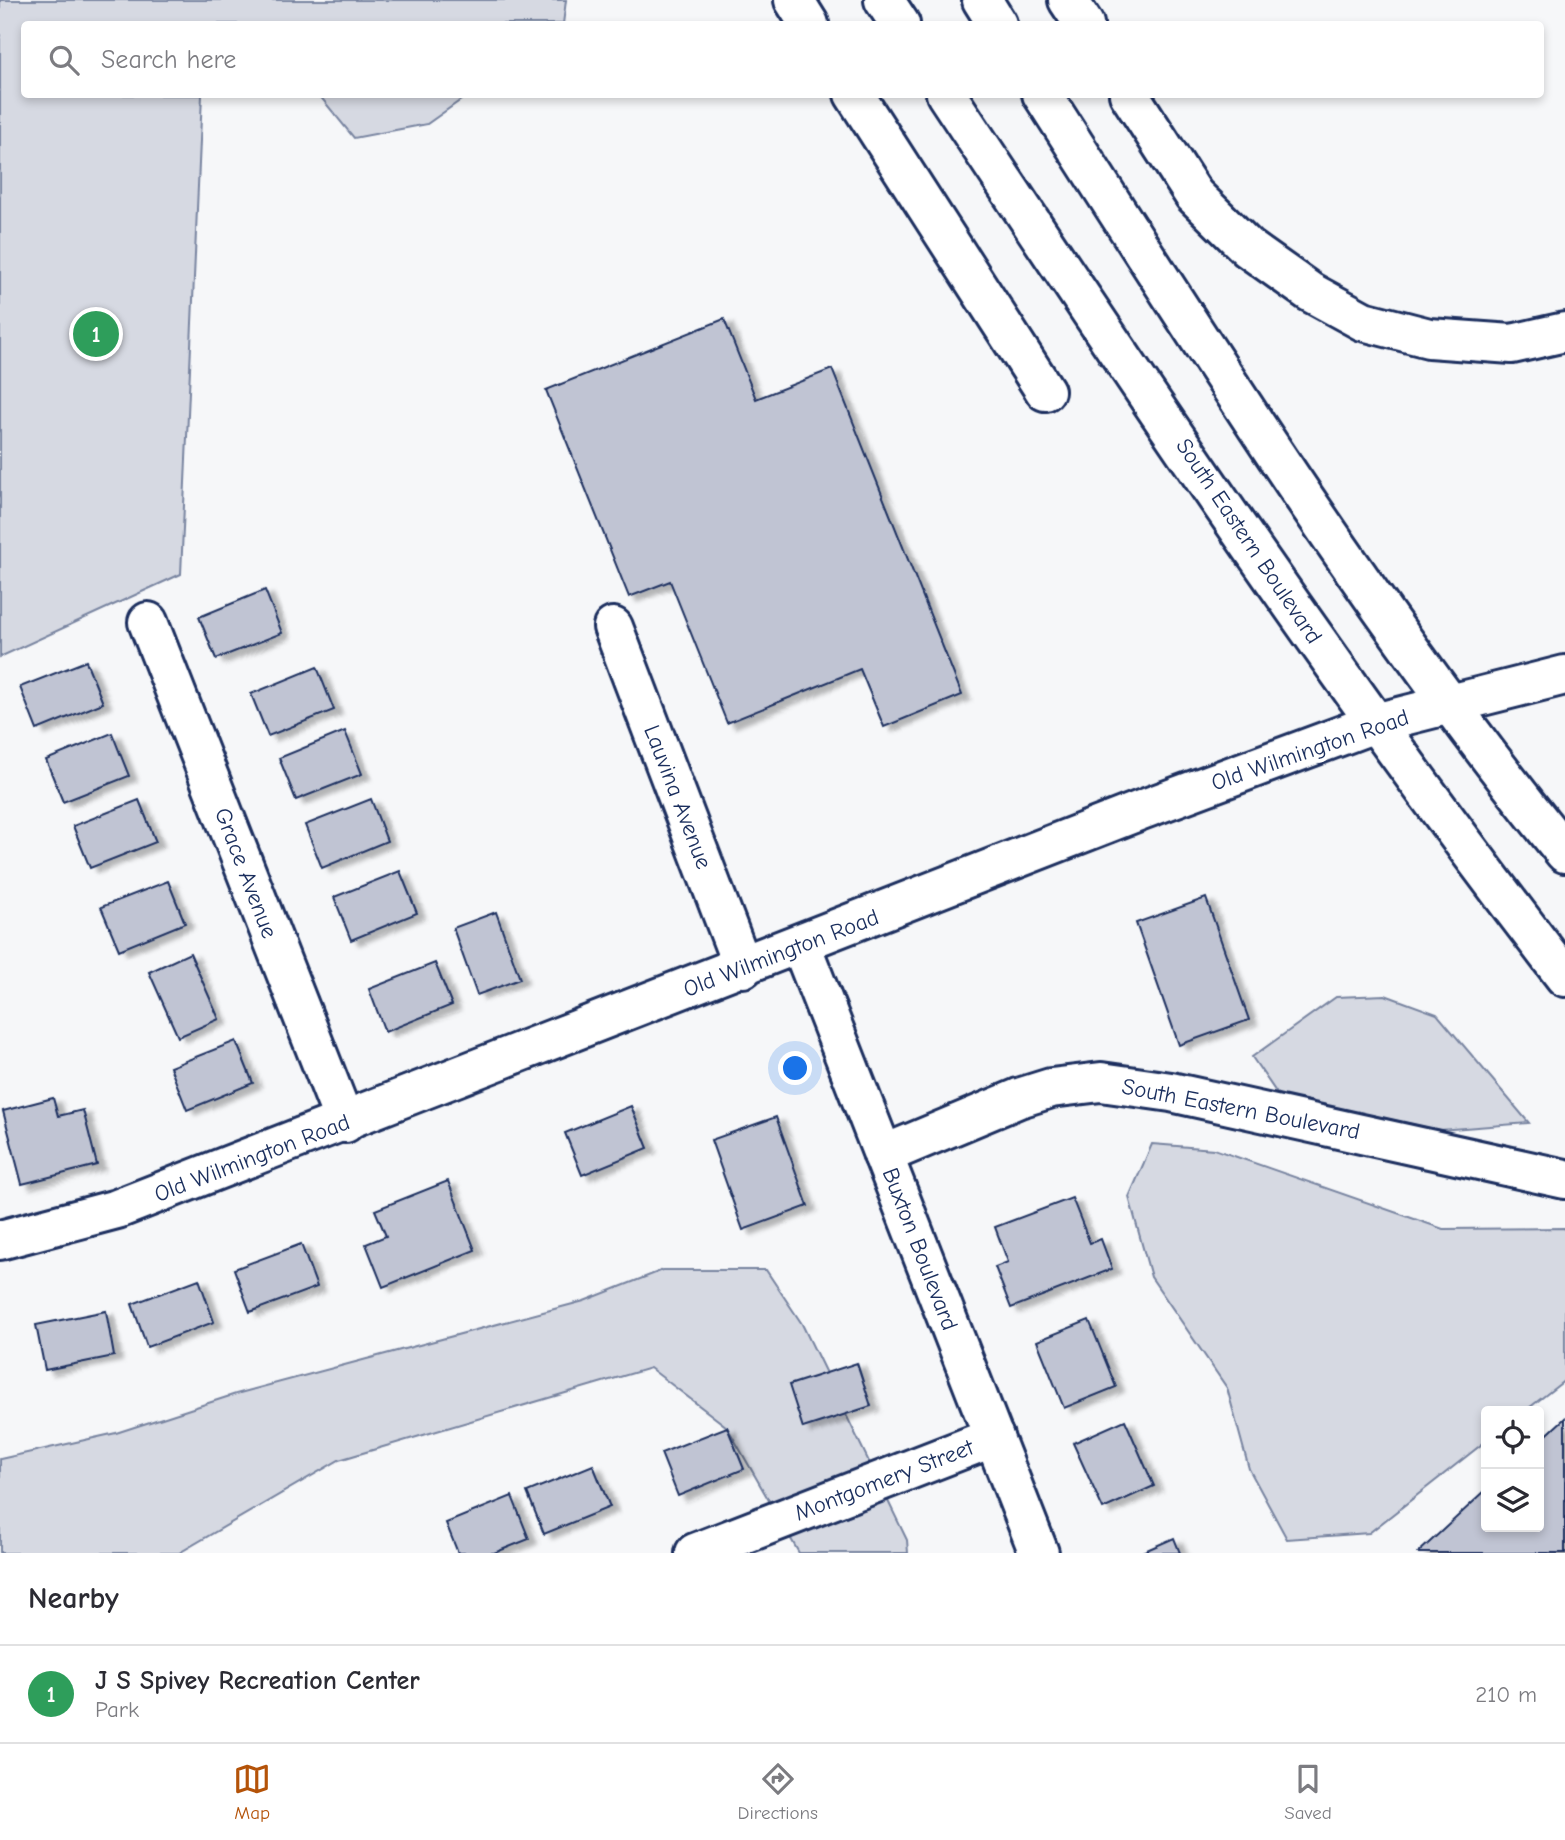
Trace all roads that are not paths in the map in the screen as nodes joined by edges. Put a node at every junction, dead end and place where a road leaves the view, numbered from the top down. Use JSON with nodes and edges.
{"nodes":[{"id":1,"x":794,"y":0,"type":"edge"},
{"id":2,"x":884,"y":0,"type":"edge"},
{"id":3,"x":982,"y":0,"type":"edge"},
{"id":4,"x":1068,"y":0,"type":"edge"},
{"id":5,"x":807,"y":21,"type":"edge"},
{"id":6,"x":898,"y":21,"type":"edge"},
{"id":7,"x":995,"y":21,"type":"edge"},
{"id":8,"x":1082,"y":21,"type":"edge"},
{"id":9,"x":857,"y":98,"type":"edge"},
{"id":10,"x":949,"y":98,"type":"edge"},
{"id":11,"x":1045,"y":98,"type":"edge"},
{"id":12,"x":1132,"y":98,"type":"edge"},
{"id":13,"x":1565,"y":332,"type":"edge"},
{"id":14,"x":1045,"y":391,"type":"dead end"},
{"id":15,"x":148,"y":622,"type":"dead end"},
{"id":16,"x":613,"y":627,"type":"dead end"},
{"id":17,"x":1565,"y":675,"type":"edge"},
{"id":18,"x":1450,"y":703,"type":"junction"},
{"id":19,"x":1375,"y":723,"type":"junction"},
{"id":20,"x":1565,"y":853,"type":"edge"},
{"id":21,"x":801,"y":945,"type":"junction"},
{"id":22,"x":743,"y":968,"type":"junction"},
{"id":23,"x":1565,"y":977,"type":"edge"},
{"id":24,"x":345,"y":1123,"type":"junction"},
{"id":25,"x":883,"y":1155,"type":"junction"},
{"id":26,"x":1565,"y":1179,"type":"edge"},
{"id":27,"x":0,"y":1240,"type":"edge"},
{"id":28,"x":994,"y":1437,"type":"junction"},
{"id":29,"x":695,"y":1553,"type":"edge"},
{"id":30,"x":1039,"y":1553,"type":"edge"}],
"edges":[{"from":1,"to":5,"type":"main road"},
{"from":2,"to":6,"type":"main road"},
{"from":3,"to":7,"type":"main road"},
{"from":4,"to":8,"type":"main road"},
{"from":9,"to":14,"type":"main road"},
{"from":10,"to":19,"type":"main road","name":"South Eastern Boulevard"},
{"from":11,"to":18,"type":"main road"},
{"from":12,"to":13,"type":"main road"},
{"from":15,"to":24,"type":"main road","name":"Grace Avenue"},
{"from":16,"to":22,"type":"main road","name":"Lauvina Avenue"},
{"from":17,"to":18,"type":"main road","name":"Old Wilmington Road"},
{"from":18,"to":19,"type":"main road","name":"Old Wilmington Road"},
{"from":18,"to":20,"type":"main road"},
{"from":19,"to":21,"type":"main road","name":"Old Wilmington Road"},
{"from":19,"to":23,"type":"main road","name":"South Eastern Boulevard"},
{"from":21,"to":22,"type":"main road","name":"Old Wilmington Road"},
{"from":21,"to":25,"type":"main road","name":"Buxton Boulevard"},
{"from":22,"to":24,"type":"main road","name":"Old Wilmington Road"},
{"from":24,"to":27,"type":"main road","name":"Old Wilmington Road"},
{"from":25,"to":26,"type":"main road","name":"South Eastern Boulevard"},
{"from":25,"to":28,"type":"main road","name":"Buxton Boulevard"},
{"from":28,"to":29,"type":"main road","name":"Montgomery Street"},
{"from":28,"to":30,"type":"main road","name":"Buxton Boulevard"}]}
